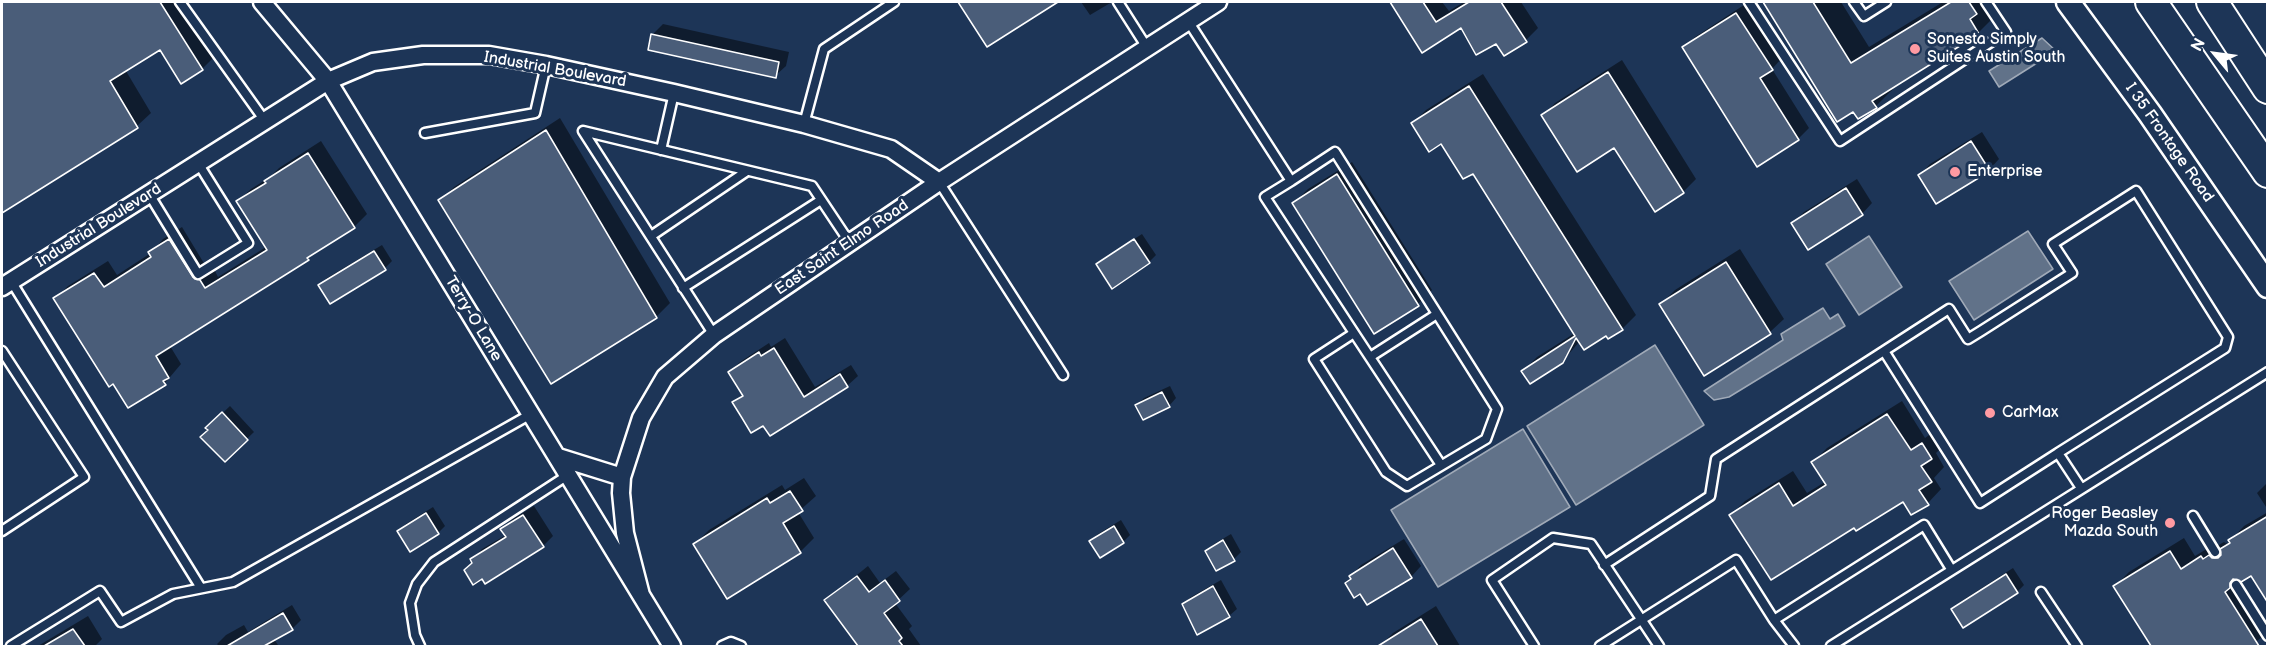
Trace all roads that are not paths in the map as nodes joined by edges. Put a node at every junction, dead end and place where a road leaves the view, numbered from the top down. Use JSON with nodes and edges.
{"nodes":[{"id":1,"x":180,"y":2,"type":"edge"},
{"id":2,"x":262,"y":2,"type":"edge"},
{"id":3,"x":894,"y":2,"type":"edge"},
{"id":4,"x":1118,"y":2,"type":"edge"},
{"id":5,"x":1218,"y":2,"type":"edge"},
{"id":6,"x":1749,"y":2,"type":"edge"},
{"id":7,"x":1854,"y":2,"type":"edge"},
{"id":8,"x":1886,"y":2,"type":"edge"},
{"id":9,"x":1986,"y":2,"type":"edge"},
{"id":10,"x":2068,"y":2,"type":"edge"},
{"id":11,"x":2151,"y":2,"type":"edge"},
{"id":12,"x":2212,"y":2,"type":"edge"},
{"id":13,"x":1188,"y":20,"type":"junction"},
{"id":14,"x":1146,"y":46,"type":"junction"},
{"id":15,"x":546,"y":65,"type":"junction"},
{"id":16,"x":328,"y":81,"type":"junction"},
{"id":17,"x":2268,"y":87,"type":"edge"},
{"id":18,"x":674,"y":93,"type":"junction"},
{"id":19,"x":265,"y":121,"type":"junction"},
{"id":20,"x":804,"y":124,"type":"junction"},
{"id":21,"x":425,"y":133,"type":"dead end"},
{"id":22,"x":661,"y":150,"type":"junction"},
{"id":23,"x":198,"y":163,"type":"junction"},
{"id":24,"x":747,"y":171,"type":"junction"},
{"id":25,"x":2268,"y":172,"type":"edge"},
{"id":26,"x":1291,"y":181,"type":"junction"},
{"id":27,"x":939,"y":182,"type":"junction"},
{"id":28,"x":149,"y":194,"type":"junction"},
{"id":29,"x":821,"y":200,"type":"junction"},
{"id":30,"x":651,"y":236,"type":"junction"},
{"id":31,"x":850,"y":244,"type":"junction"},
{"id":32,"x":6,"y":284,"type":"edge"},
{"id":33,"x":2268,"y":286,"type":"edge"},
{"id":34,"x":683,"y":288,"type":"junction"},
{"id":35,"x":1437,"y":314,"type":"junction"},
{"id":36,"x":1354,"y":333,"type":"junction"},
{"id":37,"x":714,"y":335,"type":"junction"},
{"id":38,"x":2,"y":351,"type":"edge"},
{"id":39,"x":1884,"y":351,"type":"junction"},
{"id":40,"x":1370,"y":357,"type":"junction"},
{"id":41,"x":2268,"y":372,"type":"edge"},
{"id":42,"x":1063,"y":375,"type":"dead end"},
{"id":43,"x":531,"y":414,"type":"junction"},
{"id":44,"x":2058,"y":453,"type":"junction"},
{"id":45,"x":558,"y":457,"type":"junction"},
{"id":46,"x":1441,"y":465,"type":"junction"},
{"id":47,"x":568,"y":475,"type":"junction"},
{"id":48,"x":622,"y":477,"type":"junction"},
{"id":49,"x":2081,"y":488,"type":"junction"},
{"id":50,"x":2193,"y":516,"type":"dead end"},
{"id":51,"x":2,"y":531,"type":"edge"},
{"id":52,"x":2215,"y":552,"type":"dead end"},
{"id":53,"x":1604,"y":565,"type":"junction"},
{"id":54,"x":1951,"y":569,"type":"junction"},
{"id":55,"x":2236,"y":585,"type":"dead end"},
{"id":56,"x":201,"y":588,"type":"junction"},
{"id":57,"x":2041,"y":592,"type":"dead end"},
{"id":58,"x":641,"y":595,"type":"junction"},
{"id":59,"x":1641,"y":620,"type":"junction"},
{"id":60,"x":1774,"y":620,"type":"junction"},
{"id":61,"x":2268,"y":636,"type":"edge"},
{"id":62,"x":11,"y":646,"type":"edge"},
{"id":63,"x":420,"y":646,"type":"edge"},
{"id":64,"x":672,"y":646,"type":"edge"},
{"id":65,"x":722,"y":646,"type":"edge"},
{"id":66,"x":741,"y":646,"type":"edge"},
{"id":67,"x":1534,"y":646,"type":"edge"},
{"id":68,"x":1600,"y":646,"type":"edge"},
{"id":69,"x":1659,"y":646,"type":"edge"},
{"id":70,"x":1794,"y":646,"type":"edge"},
{"id":71,"x":1831,"y":646,"type":"edge"},
{"id":72,"x":2078,"y":646,"type":"edge"}],
"edges":[{"from":1,"to":19,"type":"lane"},
{"from":2,"to":16,"type":"street","name":"Terry-O Lane"},
{"from":3,"to":20,"type":"lane"},
{"from":4,"to":14,"type":"lane"},
{"from":5,"to":13,"type":"street","name":"East Saint Elmo Road"},
{"from":6,"to":9,"type":"lane"},
{"from":7,"to":8,"type":"lane"},
{"from":10,"to":33,"type":"main road","name":"I 35 Frontage Road"},
{"from":11,"to":25,"type":"highway"},
{"from":12,"to":17,"type":"highway"},
{"from":13,"to":14,"type":"street","name":"East Saint Elmo Road"},
{"from":13,"to":26,"type":"lane"},
{"from":14,"to":27,"type":"street","name":"East Saint Elmo Road"},
{"from":15,"to":16,"type":"street","name":"Industrial Boulevard"},
{"from":15,"to":18,"type":"street","name":"Industrial Boulevard"},
{"from":15,"to":21,"type":"lane"},
{"from":16,"to":19,"type":"street","name":"Industrial Boulevard"},
{"from":16,"to":43,"type":"street","name":"Terry-O Lane"},
{"from":18,"to":20,"type":"street","name":"Industrial Boulevard"},
{"from":18,"to":22,"type":"lane"},
{"from":19,"to":23,"type":"street","name":"Industrial Boulevard"},
{"from":20,"to":27,"type":"street","name":"Industrial Boulevard"},
{"from":22,"to":24,"type":"lane"},
{"from":22,"to":30,"type":"lane"},
{"from":23,"to":28,"type":"street","name":"Industrial Boulevard"},
{"from":23,"to":28,"type":"lane"},
{"from":24,"to":29,"type":"lane"},
{"from":24,"to":30,"type":"lane"},
{"from":26,"to":35,"type":"lane"},
{"from":26,"to":36,"type":"lane"},
{"from":27,"to":31,"type":"street","name":"East Saint Elmo Road"},
{"from":27,"to":42,"type":"lane"},
{"from":28,"to":32,"type":"street","name":"Industrial Boulevard"},
{"from":29,"to":31,"type":"lane"},
{"from":29,"to":34,"type":"lane"},
{"from":30,"to":34,"type":"lane"},
{"from":31,"to":37,"type":"street","name":"East Saint Elmo Road"},
{"from":32,"to":56,"type":"lane"},
{"from":34,"to":37,"type":"lane"},
{"from":35,"to":40,"type":"lane"},
{"from":35,"to":46,"type":"lane"},
{"from":36,"to":40,"type":"lane"},
{"from":36,"to":46,"type":"lane"},
{"from":37,"to":48,"type":"street","name":"East Saint Elmo Road"},
{"from":38,"to":51,"type":"lane"},
{"from":39,"to":44,"type":"lane"},
{"from":39,"to":44,"type":"lane"},
{"from":39,"to":53,"type":"lane"},
{"from":40,"to":46,"type":"lane"},
{"from":41,"to":49,"type":"lane"},
{"from":43,"to":45,"type":"street","name":"Terry-O Lane"},
{"from":43,"to":56,"type":"lane"},
{"from":44,"to":49,"type":"lane"},
{"from":45,"to":47,"type":"street","name":"Terry-O Lane"},
{"from":45,"to":48,"type":"street"},
{"from":47,"to":58,"type":"street","name":"Terry-O Lane"},
{"from":47,"to":63,"type":"lane"},
{"from":48,"to":58,"type":"street","name":"East Saint Elmo Road"},
{"from":49,"to":54,"type":"lane"},
{"from":50,"to":52,"type":"lane"},
{"from":53,"to":59,"type":"lane"},
{"from":53,"to":67,"type":"lane"},
{"from":54,"to":60,"type":"lane"},
{"from":54,"to":71,"type":"lane"},
{"from":55,"to":61,"type":"lane"},
{"from":56,"to":62,"type":"lane"},
{"from":57,"to":72,"type":"lane"},
{"from":58,"to":64,"type":"street","name":"Terry-O Lane"},
{"from":59,"to":60,"type":"lane"},
{"from":59,"to":68,"type":"lane"},
{"from":59,"to":69,"type":"lane"},
{"from":60,"to":70,"type":"lane"},
{"from":65,"to":66,"type":"lane"}]}
